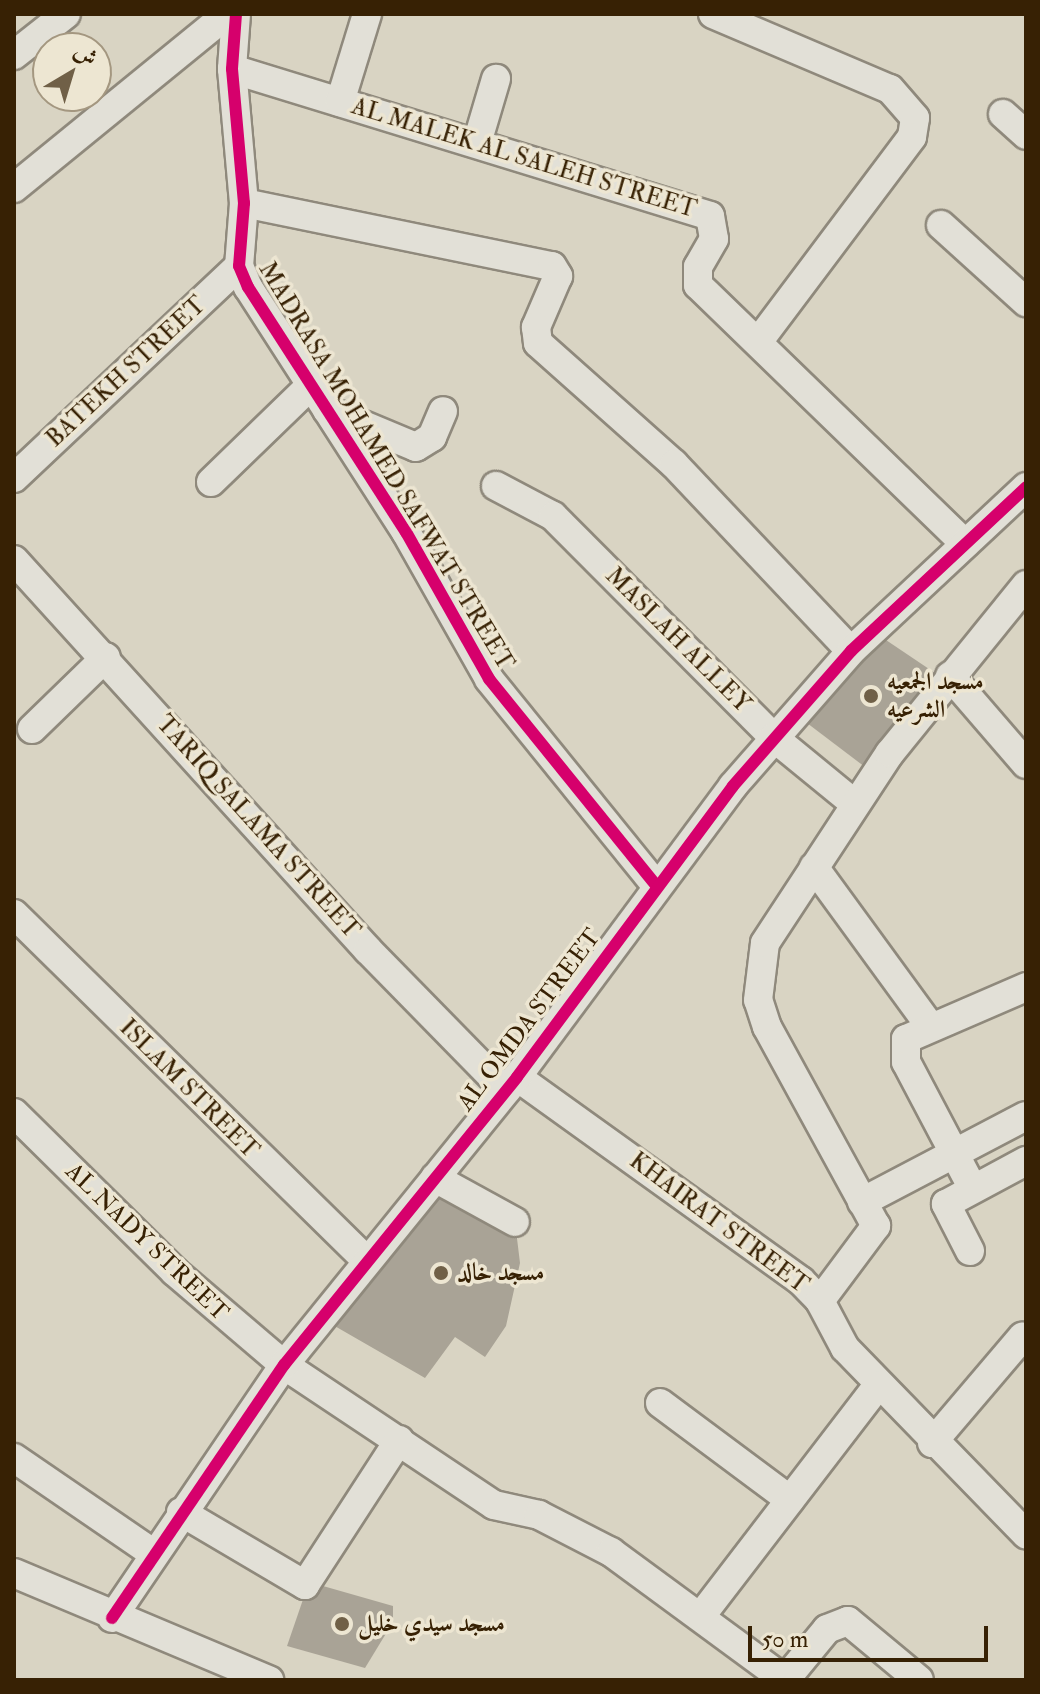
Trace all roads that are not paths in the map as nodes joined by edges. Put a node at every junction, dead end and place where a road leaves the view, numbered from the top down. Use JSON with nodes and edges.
{"nodes":[{"id":1,"x":66,"y":14,"type":"edge"},
{"id":2,"x":227,"y":14,"type":"edge"},
{"id":3,"x":236,"y":14,"type":"edge"},
{"id":4,"x":367,"y":14,"type":"edge"},
{"id":5,"x":713,"y":14,"type":"edge"},
{"id":6,"x":14,"y":55,"type":"edge"},
{"id":7,"x":232,"y":69,"type":"junction"},
{"id":8,"x":496,"y":79,"type":"dead end"},
{"id":9,"x":340,"y":102,"type":"junction"},
{"id":10,"x":1003,"y":114,"type":"dead end"},
{"id":11,"x":1026,"y":135,"type":"edge"},
{"id":12,"x":477,"y":143,"type":"junction"},
{"id":13,"x":14,"y":188,"type":"edge"},
{"id":14,"x":244,"y":203,"type":"junction"},
{"id":15,"x":941,"y":225,"type":"dead end"},
{"id":16,"x":239,"y":266,"type":"junction"},
{"id":17,"x":1026,"y":302,"type":"edge"},
{"id":18,"x":759,"y":341,"type":"junction"},
{"id":19,"x":312,"y":384,"type":"junction"},
{"id":20,"x":327,"y":410,"type":"junction"},
{"id":21,"x":443,"y":411,"type":"dead end"},
{"id":22,"x":14,"y":478,"type":"edge"},
{"id":23,"x":211,"y":482,"type":"dead end"},
{"id":24,"x":496,"y":486,"type":"dead end"},
{"id":25,"x":1026,"y":487,"type":"edge"},
{"id":26,"x":965,"y":544,"type":"junction"},
{"id":27,"x":14,"y":560,"type":"edge"},
{"id":28,"x":1026,"y":585,"type":"edge"},
{"id":29,"x":851,"y":651,"type":"junction"},
{"id":30,"x":106,"y":657,"type":"junction"},
{"id":31,"x":950,"y":676,"type":"junction"},
{"id":32,"x":32,"y":729,"type":"dead end"},
{"id":33,"x":773,"y":737,"type":"junction"},
{"id":34,"x":1025,"y":762,"type":"edge"},
{"id":35,"x":855,"y":804,"type":"junction"},
{"id":36,"x":814,"y":867,"type":"junction"},
{"id":37,"x":656,"y":885,"type":"junction"},
{"id":38,"x":14,"y":914,"type":"edge"},
{"id":39,"x":1026,"y":987,"type":"edge"},
{"id":40,"x":930,"y":1026,"type":"junction"},
{"id":41,"x":511,"y":1084,"type":"junction"},
{"id":42,"x":14,"y":1113,"type":"edge"},
{"id":43,"x":1026,"y":1116,"type":"edge"},
{"id":44,"x":955,"y":1153,"type":"junction"},
{"id":45,"x":1026,"y":1161,"type":"edge"},
{"id":46,"x":435,"y":1178,"type":"junction"},
{"id":47,"x":972,"y":1187,"type":"junction"},
{"id":48,"x":862,"y":1202,"type":"junction"},
{"id":49,"x":515,"y":1222,"type":"dead end"},
{"id":50,"x":970,"y":1251,"type":"dead end"},
{"id":51,"x":367,"y":1261,"type":"junction"},
{"id":52,"x":820,"y":1301,"type":"junction"},
{"id":53,"x":1023,"y":1336,"type":"dead end"},
{"id":54,"x":284,"y":1365,"type":"junction"},
{"id":55,"x":878,"y":1385,"type":"junction"},
{"id":56,"x":660,"y":1403,"type":"dead end"},
{"id":57,"x":399,"y":1440,"type":"junction"},
{"id":58,"x":932,"y":1443,"type":"junction"},
{"id":59,"x":14,"y":1458,"type":"edge"},
{"id":60,"x":790,"y":1500,"type":"junction"},
{"id":61,"x":181,"y":1512,"type":"junction"},
{"id":62,"x":1026,"y":1534,"type":"edge"},
{"id":63,"x":153,"y":1553,"type":"junction"},
{"id":64,"x":14,"y":1573,"type":"edge"},
{"id":65,"x":701,"y":1616,"type":"junction"},
{"id":66,"x":112,"y":1618,"type":"junction"},
{"id":67,"x":269,"y":1680,"type":"edge"},
{"id":68,"x":785,"y":1680,"type":"edge"},
{"id":69,"x":919,"y":1680,"type":"edge"}],
"edges":[{"from":1,"to":6,"type":"street"},
{"from":2,"to":13,"type":"street"},
{"from":3,"to":7,"type":"street","name":"MADRASA MOHAMED SAFWAT STREET"},
{"from":4,"to":9,"type":"street"},
{"from":5,"to":18,"type":"street"},
{"from":7,"to":9,"type":"street","name":"AL MALEK AL SALEH STREET"},
{"from":7,"to":14,"type":"street","name":"MADRASA MOHAMED SAFWAT STREET"},
{"from":8,"to":12,"type":"street"},
{"from":9,"to":12,"type":"street","name":"AL MALEK AL SALEH STREET"},
{"from":10,"to":11,"type":"street"},
{"from":12,"to":18,"type":"street","name":"AL MALEK AL SALEH STREET"},
{"from":14,"to":16,"type":"street","name":"MADRASA MOHAMED SAFWAT STREET"},
{"from":14,"to":29,"type":"street"},
{"from":15,"to":17,"type":"street"},
{"from":16,"to":19,"type":"street","name":"MADRASA MOHAMED SAFWAT STREET"},
{"from":16,"to":22,"type":"street","name":"BATEKH STREET"},
{"from":18,"to":26,"type":"street","name":"AL MALEK AL SALEH STREET"},
{"from":19,"to":20,"type":"street","name":"MADRASA MOHAMED SAFWAT STREET"},
{"from":19,"to":23,"type":"street"},
{"from":20,"to":21,"type":"street"},
{"from":20,"to":37,"type":"street","name":"MADRASA MOHAMED SAFWAT STREET"},
{"from":24,"to":33,"type":"street","name":"MASLAH ALLEY"},
{"from":25,"to":26,"type":"street","name":"AL OMDA STREET"},
{"from":26,"to":29,"type":"street","name":"AL OMDA STREET"},
{"from":27,"to":30,"type":"street","name":"TARIQ SALAMA STREET"},
{"from":28,"to":31,"type":"street"},
{"from":29,"to":33,"type":"street","name":"AL OMDA STREET"},
{"from":30,"to":32,"type":"street"},
{"from":30,"to":41,"type":"street","name":"TARIQ SALAMA STREET"},
{"from":31,"to":34,"type":"street"},
{"from":31,"to":35,"type":"street"},
{"from":33,"to":35,"type":"street","name":"MASLAH ALLEY"},
{"from":33,"to":37,"type":"street","name":"AL OMDA STREET"},
{"from":35,"to":36,"type":"street"},
{"from":36,"to":40,"type":"street"},
{"from":36,"to":48,"type":"street"},
{"from":37,"to":41,"type":"street","name":"AL OMDA STREET"},
{"from":38,"to":51,"type":"street","name":"ISLAM STREET"},
{"from":39,"to":40,"type":"street"},
{"from":40,"to":44,"type":"street"},
{"from":41,"to":46,"type":"street","name":"AL OMDA STREET"},
{"from":41,"to":52,"type":"street","name":"KHAIRAT STREET"},
{"from":42,"to":54,"type":"street","name":"AL NADY STREET"},
{"from":43,"to":44,"type":"street"},
{"from":44,"to":47,"type":"street"},
{"from":44,"to":48,"type":"street"},
{"from":45,"to":47,"type":"street"},
{"from":46,"to":49,"type":"street"},
{"from":46,"to":51,"type":"street","name":"AL OMDA STREET"},
{"from":47,"to":50,"type":"street"},
{"from":48,"to":52,"type":"street"},
{"from":51,"to":54,"type":"street","name":"AL OMDA STREET"},
{"from":52,"to":55,"type":"street","name":"KHAIRAT STREET"},
{"from":53,"to":58,"type":"street"},
{"from":54,"to":57,"type":"street","name":"AL NADY STREET"},
{"from":54,"to":61,"type":"street","name":"AL OMDA STREET"},
{"from":55,"to":58,"type":"street","name":"KHAIRAT STREET"},
{"from":55,"to":60,"type":"street"},
{"from":56,"to":60,"type":"street"},
{"from":57,"to":61,"type":"street"},
{"from":57,"to":65,"type":"street","name":"AL NADY STREET"},
{"from":58,"to":62,"type":"street","name":"KHAIRAT STREET"},
{"from":59,"to":63,"type":"street"},
{"from":60,"to":65,"type":"street"},
{"from":61,"to":63,"type":"street","name":"AL OMDA STREET"},
{"from":63,"to":66,"type":"street","name":"AL OMDA STREET"},
{"from":64,"to":66,"type":"street"},
{"from":65,"to":68,"type":"street","name":"AL NADY STREET"},
{"from":66,"to":67,"type":"street"},
{"from":68,"to":69,"type":"street"}]}
